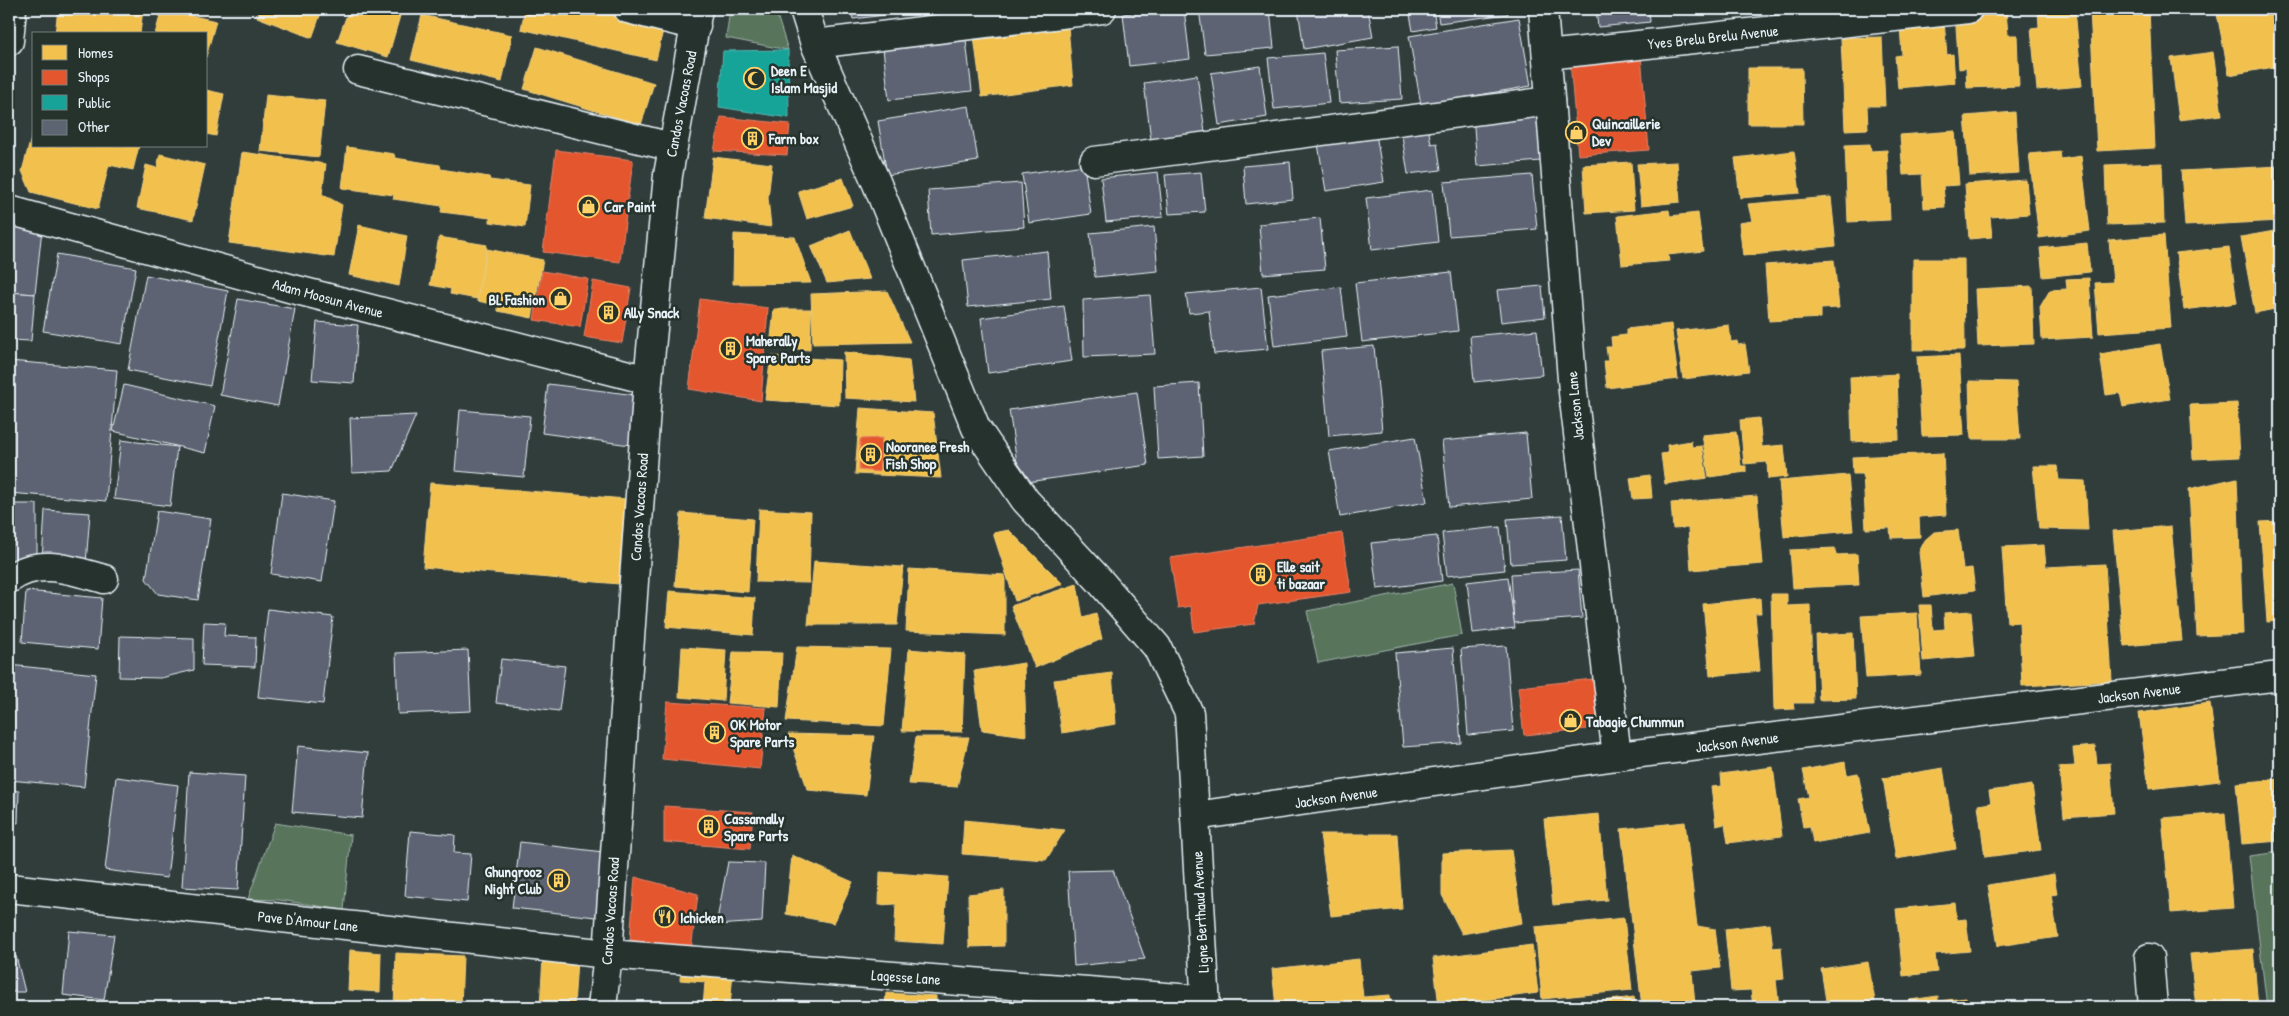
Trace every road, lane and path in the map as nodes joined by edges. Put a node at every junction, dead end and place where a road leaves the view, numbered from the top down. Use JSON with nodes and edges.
{"nodes":[{"id":1,"x":12,"y":9,"type":"edge"},
{"id":2,"x":628,"y":9,"type":"edge"},
{"id":3,"x":804,"y":9,"type":"edge"},
{"id":4,"x":1102,"y":9,"type":"edge"},
{"id":5,"x":1543,"y":9,"type":"edge"},
{"id":6,"x":1968,"y":9,"type":"edge"},
{"id":7,"x":697,"y":17,"type":"edge"},
{"id":8,"x":9,"y":40,"type":"edge"},
{"id":9,"x":815,"y":44,"type":"junction"},
{"id":10,"x":1547,"y":55,"type":"junction"},
{"id":11,"x":358,"y":70,"type":"dead end"},
{"id":12,"x":1550,"y":101,"type":"junction"},
{"id":13,"x":672,"y":147,"type":"junction"},
{"id":14,"x":1094,"y":161,"type":"dead end"},
{"id":15,"x":9,"y":210,"type":"edge"},
{"id":16,"x":648,"y":380,"type":"junction"},
{"id":17,"x":9,"y":579,"type":"edge"},
{"id":18,"x":104,"y":579,"type":"dead end"},
{"id":19,"x":2280,"y":676,"type":"edge"},
{"id":20,"x":1617,"y":756,"type":"junction"},
{"id":21,"x":1195,"y":816,"type":"junction"},
{"id":22,"x":9,"y":888,"type":"edge"},
{"id":23,"x":608,"y":954,"type":"junction"},
{"id":24,"x":2149,"y":958,"type":"dead end"},
{"id":25,"x":1206,"y":1004,"type":"edge"},
{"id":26,"x":602,"y":1007,"type":"edge"},
{"id":27,"x":2153,"y":1007,"type":"edge"}],
"edges":[{"from":1,"to":8,"type":"street"},
{"from":2,"to":7,"type":"street"},
{"from":3,"to":9,"type":"street","name":"Ligne Berthaud Avenue"},
{"from":4,"to":9,"type":"street"},
{"from":5,"to":10,"type":"street","name":"Jackson Lane"},
{"from":6,"to":10,"type":"street","name":"Yves Brelu Brelu Avenue"},
{"from":7,"to":13,"type":"street","name":"Candos Vacoas Road"},
{"from":9,"to":21,"type":"street","name":"Ligne Berthaud Avenue"},
{"from":10,"to":12,"type":"street","name":"Jackson Lane"},
{"from":11,"to":13,"type":"street"},
{"from":12,"to":14,"type":"street"},
{"from":12,"to":20,"type":"street","name":"Jackson Lane"},
{"from":13,"to":16,"type":"street","name":"Candos Vacoas Road"},
{"from":15,"to":16,"type":"street","name":"Adam Moosun Avenue"},
{"from":16,"to":23,"type":"street","name":"Candos Vacoas Road"},
{"from":17,"to":18,"type":"street"},
{"from":19,"to":20,"type":"street","name":"Jackson Avenue"},
{"from":20,"to":21,"type":"street","name":"Jackson Avenue"},
{"from":21,"to":25,"type":"street","name":"Ligne Berthaud Avenue"},
{"from":22,"to":23,"type":"street","name":"Pave D'Amour Lane"},
{"from":23,"to":25,"type":"street","name":"Lagesse Lane"},
{"from":23,"to":26,"type":"street","name":"Candos Vacoas Road"},
{"from":24,"to":27,"type":"street"}]}
